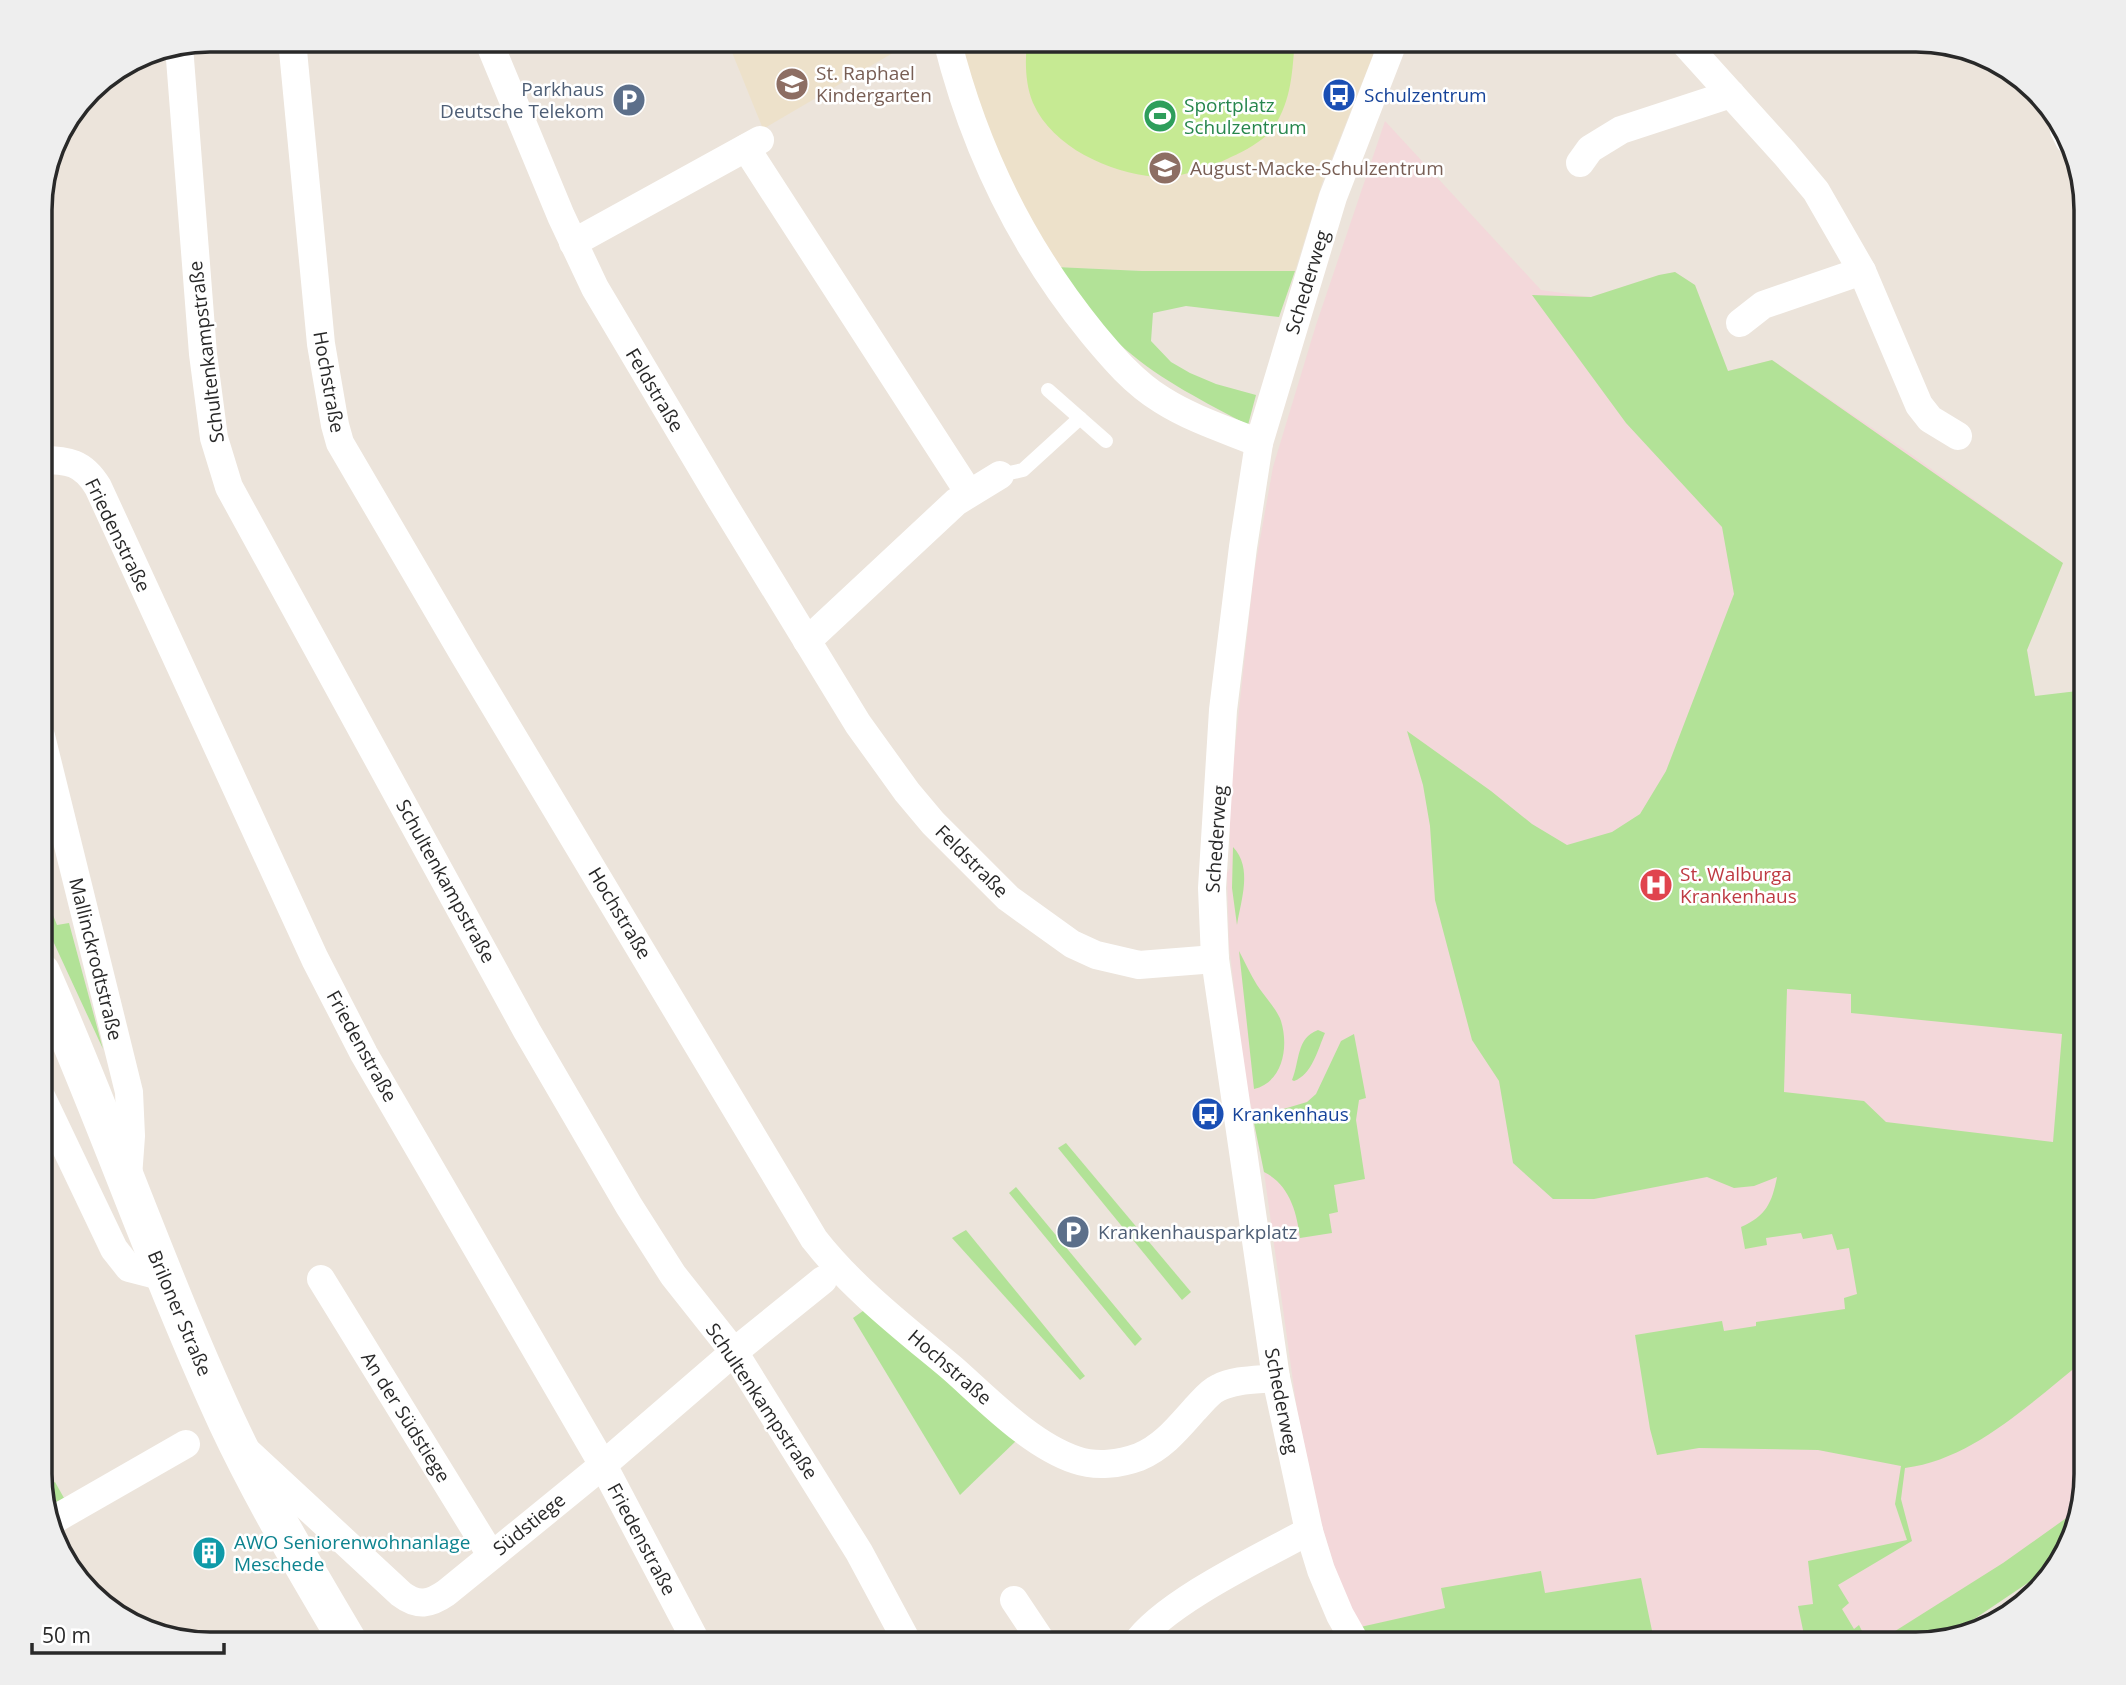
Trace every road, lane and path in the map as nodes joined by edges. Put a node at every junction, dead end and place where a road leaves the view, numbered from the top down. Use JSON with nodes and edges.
{"nodes":[{"id":1,"x":1389,"y":52,"type":"edge"},
{"id":2,"x":1693,"y":52,"type":"edge"},
{"id":3,"x":293,"y":53,"type":"edge"},
{"id":4,"x":493,"y":53,"type":"edge"},
{"id":5,"x":950,"y":53,"type":"edge"},
{"id":6,"x":180,"y":56,"type":"edge"},
{"id":7,"x":1731,"y":94,"type":"junction"},
{"id":8,"x":1580,"y":163,"type":"dead end"},
{"id":9,"x":573,"y":243,"type":"junction"},
{"id":10,"x":1862,"y":271,"type":"junction"},
{"id":11,"x":1740,"y":323,"type":"dead end"},
{"id":12,"x":1048,"y":390,"type":"dead end"},
{"id":13,"x":1080,"y":418,"type":"junction"},
{"id":14,"x":1958,"y":436,"type":"dead end"},
{"id":15,"x":1106,"y":441,"type":"dead end"},
{"id":16,"x":1259,"y":443,"type":"junction"},
{"id":17,"x":53,"y":460,"type":"edge"},
{"id":18,"x":1000,"y":475,"type":"joint"},
{"id":19,"x":969,"y":493,"type":"junction"},
{"id":20,"x":807,"y":641,"type":"junction"},
{"id":21,"x":53,"y":785,"type":"edge"},
{"id":22,"x":1214,"y":959,"type":"junction"},
{"id":23,"x":53,"y":1001,"type":"edge"},
{"id":24,"x":53,"y":1121,"type":"edge"},
{"id":25,"x":128,"y":1185,"type":"junction"},
{"id":26,"x":164,"y":1277,"type":"junction"},
{"id":27,"x":321,"y":1279,"type":"dead end"},
{"id":28,"x":823,"y":1280,"type":"dead end"},
{"id":29,"x":734,"y":1352,"type":"junction"},
{"id":30,"x":1276,"y":1378,"type":"junction"},
{"id":31,"x":237,"y":1441,"type":"junction"},
{"id":32,"x":186,"y":1444,"type":"dead end"},
{"id":33,"x":603,"y":1465,"type":"junction"},
{"id":34,"x":59,"y":1517,"type":"edge"},
{"id":35,"x":1310,"y":1531,"type":"junction"},
{"id":36,"x":491,"y":1555,"type":"junction"},
{"id":37,"x":1014,"y":1600,"type":"dead end"},
{"id":38,"x":340,"y":1632,"type":"edge"},
{"id":39,"x":691,"y":1632,"type":"edge"},
{"id":40,"x":902,"y":1632,"type":"edge"},
{"id":41,"x":1035,"y":1632,"type":"edge"},
{"id":42,"x":1145,"y":1632,"type":"edge"},
{"id":43,"x":1350,"y":1632,"type":"edge"}],
"edges":[{"from":1,"to":16,"type":"street","name":"Schederweg"},
{"from":2,"to":7,"type":"street"},
{"from":3,"to":30,"type":"street","name":"Hochstraße"},
{"from":4,"to":9,"type":"street","name":"Feldstraße"},
{"from":5,"to":16,"type":"street"},
{"from":6,"to":29,"type":"street","name":"Schultenkampstraße"},
{"from":7,"to":8,"type":"street"},
{"from":7,"to":10,"type":"street"},
{"from":9,"to":19,"type":"street"},
{"from":9,"to":20,"type":"street","name":"Feldstraße"},
{"from":10,"to":11,"type":"street"},
{"from":10,"to":14,"type":"street"},
{"from":12,"to":13,"type":"lane"},
{"from":13,"to":15,"type":"lane"},
{"from":13,"to":18,"type":"lane"},
{"from":16,"to":22,"type":"street","name":"Schederweg"},
{"from":17,"to":33,"type":"street","name":"Friedenstraße"},
{"from":18,"to":19,"type":"street"},
{"from":19,"to":20,"type":"street"},
{"from":20,"to":22,"type":"street","name":"Feldstraße"},
{"from":21,"to":25,"type":"street","name":"Mallinckrodtstraße"},
{"from":22,"to":30,"type":"street","name":"Schederweg"},
{"from":23,"to":25,"type":"main road","name":"Briloner Straße"},
{"from":24,"to":26,"type":"street"},
{"from":25,"to":26,"type":"main road","name":"Briloner Straße"},
{"from":26,"to":31,"type":"main road","name":"Briloner Straße"},
{"from":27,"to":36,"type":"street","name":"An der Südstiege"},
{"from":28,"to":29,"type":"street","name":"Südstiege"},
{"from":29,"to":33,"type":"street","name":"Südstiege"},
{"from":29,"to":40,"type":"street","name":"Schultenkampstraße"},
{"from":30,"to":35,"type":"street","name":"Schederweg"},
{"from":31,"to":36,"type":"street","name":"Südstiege"},
{"from":31,"to":38,"type":"main road","name":"Briloner Straße"},
{"from":32,"to":34,"type":"street"},
{"from":33,"to":36,"type":"street","name":"Südstiege"},
{"from":33,"to":39,"type":"street","name":"Friedenstraße"},
{"from":35,"to":42,"type":"street"},
{"from":35,"to":43,"type":"street","name":"Schederweg"},
{"from":37,"to":41,"type":"street"}]}
